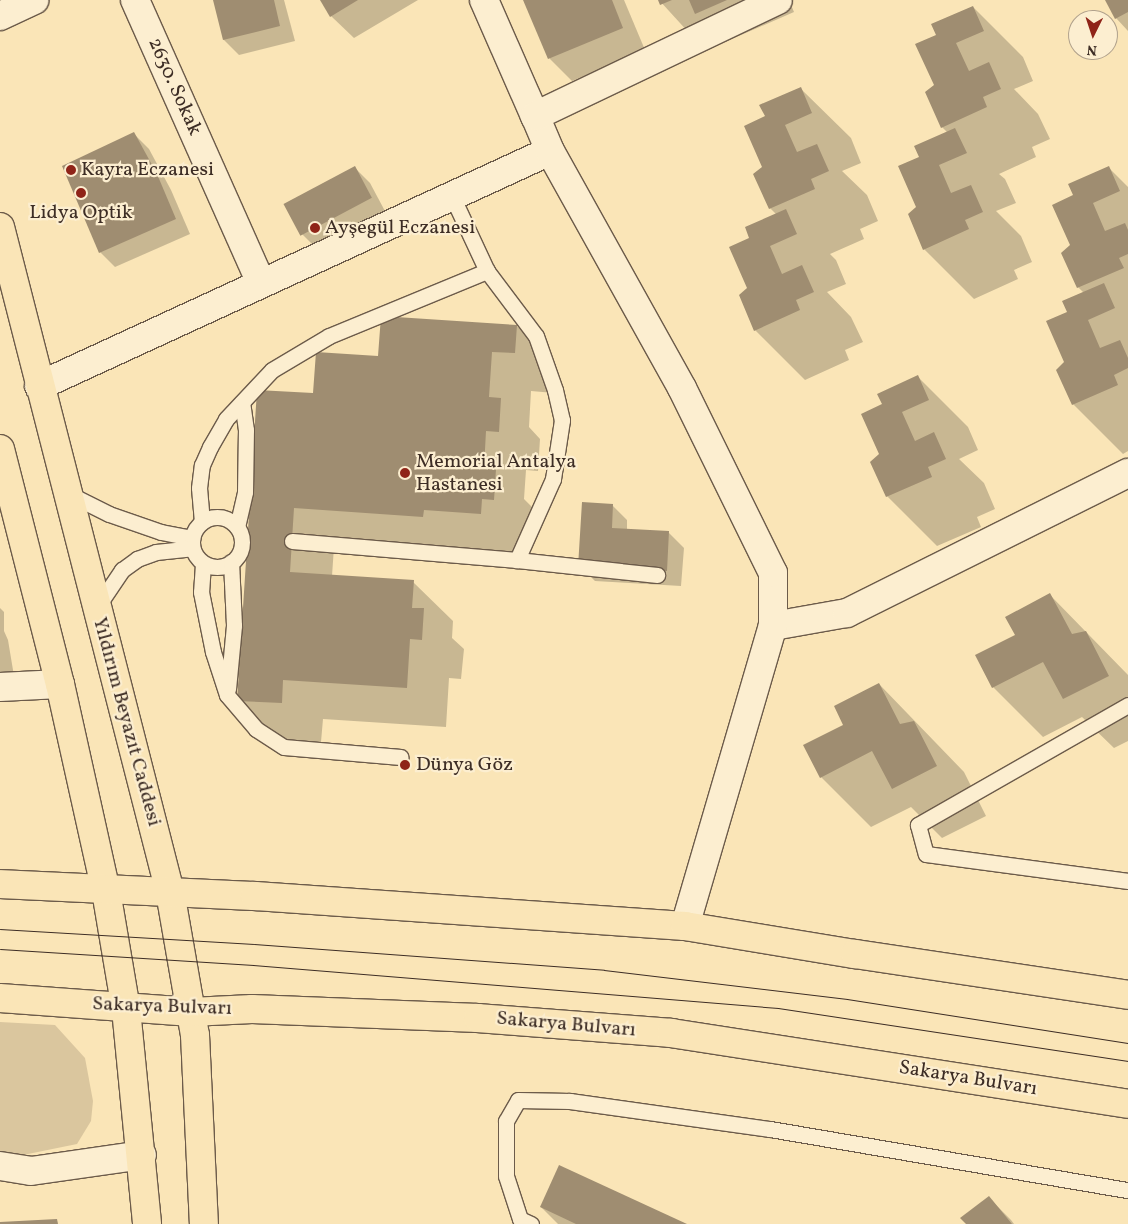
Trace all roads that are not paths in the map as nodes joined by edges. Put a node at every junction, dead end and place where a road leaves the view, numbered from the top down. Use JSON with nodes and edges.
{"nodes":[{"id":1,"x":34,"y":0,"type":"edge"},
{"id":2,"x":135,"y":0,"type":"edge"},
{"id":3,"x":484,"y":0,"type":"edge"},
{"id":4,"x":778,"y":0,"type":"edge"},
{"id":5,"x":0,"y":16,"type":"edge"},
{"id":6,"x":535,"y":116,"type":"junction"},
{"id":7,"x":550,"y":151,"type":"junction"},
{"id":8,"x":452,"y":196,"type":"junction"},
{"id":9,"x":0,"y":227,"type":"edge"},
{"id":10,"x":486,"y":271,"type":"junction"},
{"id":11,"x":261,"y":283,"type":"junction"},
{"id":12,"x":39,"y":386,"type":"junction"},
{"id":13,"x":242,"y":402,"type":"junction"},
{"id":14,"x":0,"y":449,"type":"edge"},
{"id":15,"x":1128,"y":473,"type":"edge"},
{"id":16,"x":67,"y":493,"type":"junction"},
{"id":17,"x":202,"y":522,"type":"junction"},
{"id":18,"x":242,"y":534,"type":"junction"},
{"id":19,"x":292,"y":541,"type":"dead end"},
{"id":20,"x":192,"y":543,"type":"junction"},
{"id":21,"x":517,"y":560,"type":"junction"},
{"id":22,"x":231,"y":562,"type":"junction"},
{"id":23,"x":203,"y":564,"type":"junction"},
{"id":24,"x":657,"y":575,"type":"dead end"},
{"id":25,"x":96,"y":607,"type":"junction"},
{"id":26,"x":773,"y":626,"type":"junction"},
{"id":27,"x":60,"y":684,"type":"junction"},
{"id":28,"x":0,"y":687,"type":"edge"},
{"id":29,"x":227,"y":695,"type":"junction"},
{"id":30,"x":1128,"y":705,"type":"edge"},
{"id":31,"x":401,"y":757,"type":"dead end"},
{"id":32,"x":1128,"y":881,"type":"edge"},
{"id":33,"x":0,"y":884,"type":"edge"},
{"id":34,"x":106,"y":891,"type":"junction"},
{"id":35,"x":170,"y":892,"type":"junction"},
{"id":36,"x":685,"y":926,"type":"junction"},
{"id":37,"x":1128,"y":995,"type":"edge"},
{"id":38,"x":0,"y":998,"type":"edge"},
{"id":39,"x":126,"y":1009,"type":"junction"},
{"id":40,"x":191,"y":1012,"type":"junction"},
{"id":41,"x":1128,"y":1104,"type":"edge"},
{"id":42,"x":142,"y":1155,"type":"junction"},
{"id":43,"x":0,"y":1166,"type":"edge"},
{"id":44,"x":1128,"y":1190,"type":"edge"},
{"id":45,"x":147,"y":1224,"type":"edge"},
{"id":46,"x":204,"y":1224,"type":"edge"},
{"id":47,"x":531,"y":1224,"type":"edge"}],
"edges":[{"from":1,"to":5,"type":"street"},
{"from":2,"to":11,"type":"street","name":"2630. Sokak"},
{"from":3,"to":6,"type":"street"},
{"from":4,"to":6,"type":"street"},
{"from":6,"to":7,"type":"street"},
{"from":7,"to":8,"type":"street"},
{"from":7,"to":26,"type":"street"},
{"from":8,"to":10,"type":"lane"},
{"from":8,"to":11,"type":"street"},
{"from":9,"to":12,"type":"main road","name":"Yıldırım Beyazıt Caddesi"},
{"from":10,"to":13,"type":"lane"},
{"from":10,"to":21,"type":"lane"},
{"from":11,"to":12,"type":"street"},
{"from":12,"to":16,"type":"main road","name":"Yıldırım Beyazıt Caddesi"},
{"from":13,"to":17,"type":"lane"},
{"from":13,"to":18,"type":"lane"},
{"from":14,"to":27,"type":"main road"},
{"from":15,"to":26,"type":"street"},
{"from":16,"to":20,"type":"lane"},
{"from":16,"to":25,"type":"main road","name":"Yıldırım Beyazıt Caddesi"},
{"from":17,"to":18,"type":"lane"},
{"from":17,"to":20,"type":"lane"},
{"from":18,"to":22,"type":"lane"},
{"from":19,"to":21,"type":"lane"},
{"from":20,"to":23,"type":"lane"},
{"from":20,"to":25,"type":"lane"},
{"from":21,"to":24,"type":"lane"},
{"from":22,"to":23,"type":"lane"},
{"from":22,"to":29,"type":"lane"},
{"from":23,"to":29,"type":"lane"},
{"from":25,"to":35,"type":"main road","name":"Yıldırım Beyazıt Caddesi"},
{"from":26,"to":36,"type":"street"},
{"from":27,"to":28,"type":"street"},
{"from":27,"to":34,"type":"main road"},
{"from":29,"to":31,"type":"lane"},
{"from":30,"to":32,"type":"lane"},
{"from":33,"to":34,"type":"main road"},
{"from":34,"to":35,"type":"main road"},
{"from":34,"to":39,"type":"main road"},
{"from":35,"to":36,"type":"main road"},
{"from":35,"to":40,"type":"main road","name":"Yıldırım Beyazıt Caddesi"},
{"from":36,"to":37,"type":"main road"},
{"from":38,"to":39,"type":"main road","name":"Sakarya Bulvarı"},
{"from":39,"to":40,"type":"main road","name":"Sakarya Bulvarı"},
{"from":39,"to":42,"type":"main road"},
{"from":40,"to":41,"type":"main road","name":"Sakarya Bulvarı"},
{"from":40,"to":46,"type":"main road","name":"Yıldırım Beyazıt Caddesi"},
{"from":42,"to":43,"type":"street"},
{"from":42,"to":45,"type":"main road"},
{"from":44,"to":47,"type":"lane"}]}
